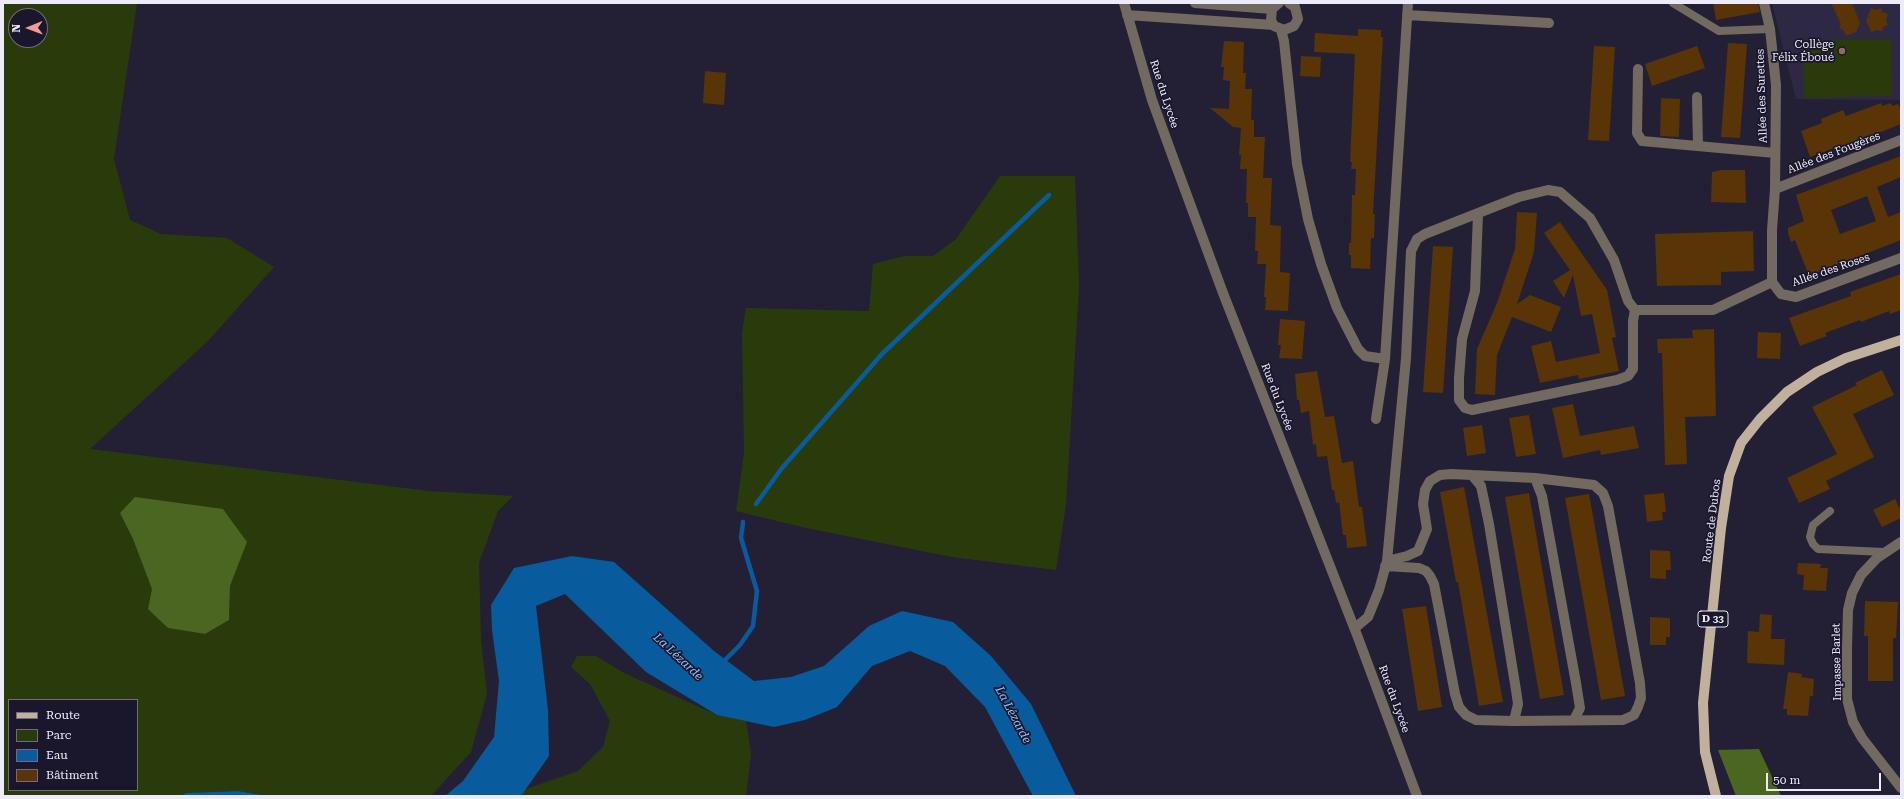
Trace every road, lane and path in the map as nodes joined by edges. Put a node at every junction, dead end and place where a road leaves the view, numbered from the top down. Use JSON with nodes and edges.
{"nodes":[{"id":1,"x":1124,"y":3,"type":"edge"},
{"id":2,"x":1195,"y":3,"type":"edge"},
{"id":3,"x":1408,"y":3,"type":"edge"},
{"id":4,"x":1673,"y":3,"type":"edge"},
{"id":5,"x":1764,"y":3,"type":"edge"},
{"id":6,"x":1291,"y":4,"type":"edge"},
{"id":7,"x":1276,"y":5,"type":"edge"},
{"id":8,"x":1127,"y":15,"type":"junction"},
{"id":9,"x":1407,"y":15,"type":"junction"},
{"id":10,"x":1549,"y":23,"type":"dead end"},
{"id":11,"x":1282,"y":28,"type":"junction"},
{"id":12,"x":1770,"y":29,"type":"junction"},
{"id":13,"x":1638,"y":69,"type":"dead end"},
{"id":14,"x":1697,"y":97,"type":"dead end"},
{"id":15,"x":1901,"y":140,"type":"edge"},
{"id":16,"x":1698,"y":146,"type":"junction"},
{"id":17,"x":1775,"y":153,"type":"junction"},
{"id":18,"x":1775,"y":188,"type":"junction"},
{"id":19,"x":1478,"y":214,"type":"junction"},
{"id":20,"x":1901,"y":258,"type":"edge"},
{"id":21,"x":1772,"y":282,"type":"junction"},
{"id":22,"x":1635,"y":310,"type":"junction"},
{"id":23,"x":1901,"y":340,"type":"edge"},
{"id":24,"x":1384,"y":359,"type":"junction"},
{"id":25,"x":1376,"y":419,"type":"dead end"},
{"id":26,"x":1472,"y":475,"type":"junction"},
{"id":27,"x":1535,"y":478,"type":"junction"},
{"id":28,"x":1830,"y":511,"type":"dead end"},
{"id":29,"x":1901,"y":542,"type":"edge"},
{"id":30,"x":1884,"y":552,"type":"junction"},
{"id":31,"x":1386,"y":563,"type":"junction"},
{"id":32,"x":1355,"y":628,"type":"junction"},
{"id":33,"x":1574,"y":720,"type":"junction"},
{"id":34,"x":1514,"y":721,"type":"junction"},
{"id":35,"x":1901,"y":788,"type":"edge"},
{"id":36,"x":1417,"y":796,"type":"edge"},
{"id":37,"x":1716,"y":796,"type":"edge"}],
"edges":[{"from":1,"to":8,"type":"street","name":"Rue du Lycée"},
{"from":2,"to":7,"type":"street"},
{"from":3,"to":9,"type":"street"},
{"from":4,"to":12,"type":"lane"},
{"from":5,"to":12,"type":"street","name":"Allée des Surettes"},
{"from":6,"to":11,"type":"street"},
{"from":7,"to":11,"type":"street"},
{"from":8,"to":11,"type":"street"},
{"from":8,"to":32,"type":"street","name":"Rue du Lycée"},
{"from":9,"to":10,"type":"street"},
{"from":9,"to":24,"type":"street"},
{"from":11,"to":24,"type":"street"},
{"from":12,"to":17,"type":"street","name":"Allée des Surettes"},
{"from":13,"to":16,"type":"street"},
{"from":14,"to":16,"type":"street"},
{"from":15,"to":18,"type":"street","name":"Allée des Fougères"},
{"from":16,"to":17,"type":"street"},
{"from":17,"to":18,"type":"street","name":"Allée des Surettes"},
{"from":18,"to":21,"type":"street"},
{"from":19,"to":22,"type":"street"},
{"from":19,"to":22,"type":"street"},
{"from":19,"to":31,"type":"street"},
{"from":20,"to":21,"type":"street","name":"Allée des Roses"},
{"from":21,"to":22,"type":"street"},
{"from":23,"to":37,"type":"main road","name":"Route de Dubos","number":"D 33"},
{"from":24,"to":25,"type":"street"},
{"from":26,"to":27,"type":"street"},
{"from":26,"to":31,"type":"street"},
{"from":26,"to":34,"type":"street"},
{"from":27,"to":33,"type":"street"},
{"from":27,"to":33,"type":"street"},
{"from":28,"to":30,"type":"lane"},
{"from":29,"to":30,"type":"street","name":"Impasse Barlet"},
{"from":30,"to":35,"type":"street","name":"Impasse Barlet"},
{"from":31,"to":32,"type":"street"},
{"from":31,"to":34,"type":"street"},
{"from":32,"to":36,"type":"street","name":"Rue du Lycée"},
{"from":33,"to":34,"type":"street"}]}
